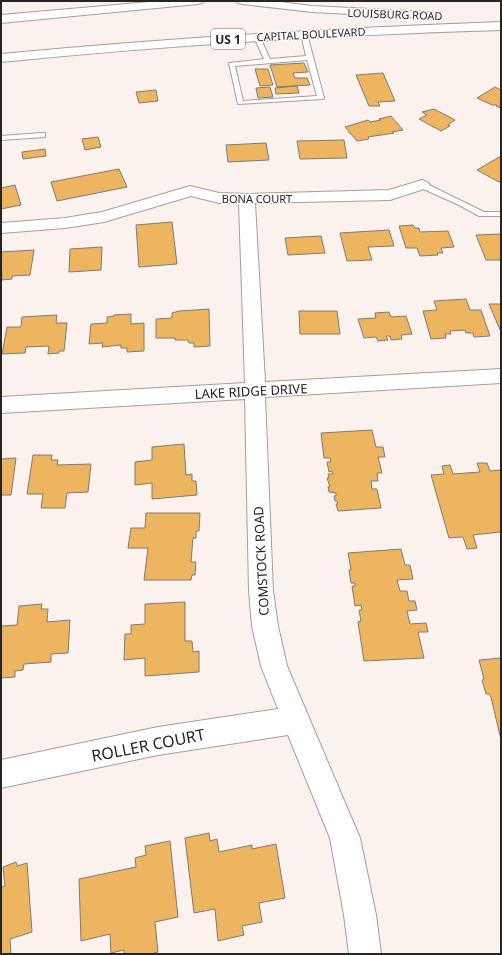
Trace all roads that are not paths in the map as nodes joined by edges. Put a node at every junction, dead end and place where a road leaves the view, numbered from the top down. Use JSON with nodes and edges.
{"nodes":[{"id":1,"x":198,"y":1,"type":"edge"},
{"id":2,"x":242,"y":1,"type":"edge"},
{"id":3,"x":438,"y":15,"type":"dead end"},
{"id":4,"x":454,"y":16,"type":"dead end"},
{"id":5,"x":501,"y":18,"type":"edge"},
{"id":6,"x":1,"y":19,"type":"edge"},
{"id":7,"x":501,"y":26,"type":"edge"},
{"id":8,"x":304,"y":34,"type":"junction"},
{"id":9,"x":257,"y":37,"type":"junction"},
{"id":10,"x":1,"y":58,"type":"edge"},
{"id":11,"x":310,"y":58,"type":"junction"},
{"id":12,"x":268,"y":61,"type":"junction"},
{"id":13,"x":42,"y":135,"type":"dead end"},
{"id":14,"x":1,"y":138,"type":"edge"},
{"id":15,"x":422,"y":185,"type":"joint"},
{"id":16,"x":247,"y":199,"type":"junction"},
{"id":17,"x":501,"y":214,"type":"edge"},
{"id":18,"x":1,"y":228,"type":"edge"},
{"id":19,"x":501,"y":376,"type":"edge"},
{"id":20,"x":255,"y":391,"type":"junction"},
{"id":21,"x":1,"y":405,"type":"edge"},
{"id":22,"x":296,"y":720,"type":"junction"},
{"id":23,"x":1,"y":774,"type":"edge"},
{"id":24,"x":365,"y":954,"type":"edge"}],
"edges":[{"from":1,"to":6,"type":"main road"},
{"from":2,"to":3,"type":"main road","name":"LOUISBURG ROAD"},
{"from":4,"to":5,"type":"main road","name":"LOUISBURG ROAD"},
{"from":7,"to":8,"type":"main road","name":"CAPITAL BOULEVARD","number":"US 1"},
{"from":8,"to":9,"type":"main road","name":"CAPITAL BOULEVARD","number":"US 1"},
{"from":8,"to":11,"type":"lane"},
{"from":9,"to":10,"type":"main road","name":"CAPITAL BOULEVARD","number":"US 1"},
{"from":9,"to":12,"type":"lane"},
{"from":11,"to":12,"type":"lane"},
{"from":11,"to":12,"type":"lane"},
{"from":13,"to":14,"type":"lane"},
{"from":15,"to":16,"type":"main road","name":"BONA COURT"},
{"from":15,"to":17,"type":"lane"},
{"from":16,"to":18,"type":"main road","name":"BONA COURT"},
{"from":16,"to":20,"type":"main road","name":"COMSTOCK ROAD"},
{"from":19,"to":20,"type":"main road","name":"LAKE RIDGE DRIVE"},
{"from":20,"to":21,"type":"main road","name":"LAKE RIDGE DRIVE"},
{"from":20,"to":22,"type":"main road","name":"COMSTOCK ROAD"},
{"from":22,"to":23,"type":"main road","name":"ROLLER COURT"},
{"from":22,"to":24,"type":"main road","name":"COMSTOCK ROAD"}]}
